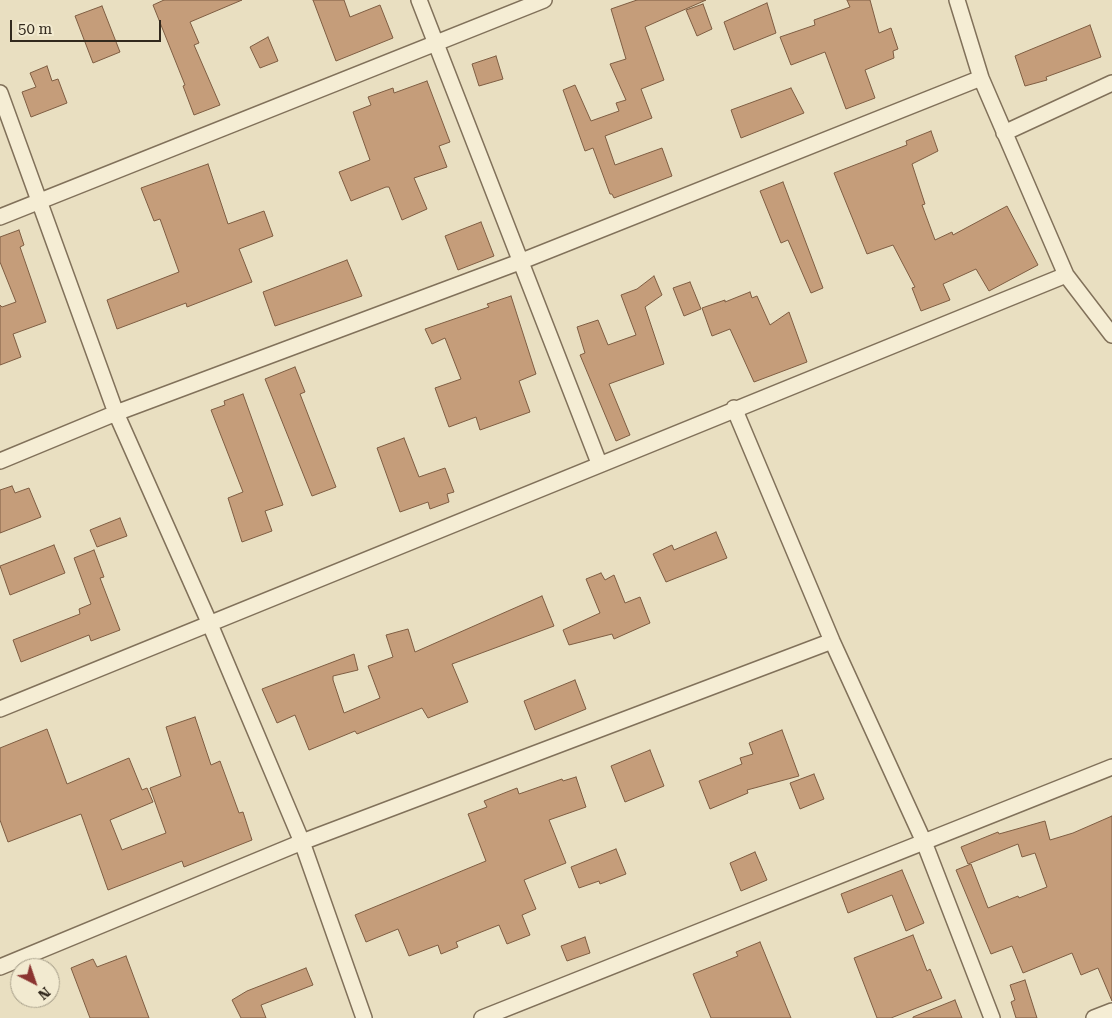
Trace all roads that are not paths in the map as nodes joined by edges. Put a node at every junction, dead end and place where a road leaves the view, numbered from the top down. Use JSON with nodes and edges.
{"nodes":[{"id":1,"x":419,"y":0,"type":"edge"},
{"id":2,"x":544,"y":0,"type":"edge"},
{"id":3,"x":957,"y":0,"type":"edge"},
{"id":4,"x":434,"y":44,"type":"junction"},
{"id":5,"x":980,"y":78,"type":"junction"},
{"id":6,"x":1112,"y":83,"type":"edge"},
{"id":7,"x":0,"y":93,"type":"edge"},
{"id":8,"x":1004,"y":133,"type":"junction"},
{"id":9,"x":39,"y":201,"type":"junction"},
{"id":10,"x":0,"y":217,"type":"edge"},
{"id":11,"x":522,"y":261,"type":"junction"},
{"id":12,"x":1066,"y":275,"type":"junction"},
{"id":13,"x":1112,"y":335,"type":"edge"},
{"id":14,"x":734,"y":408,"type":"junction"},
{"id":15,"x":116,"y":413,"type":"junction"},
{"id":16,"x":0,"y":461,"type":"edge"},
{"id":17,"x":599,"y":463,"type":"junction"},
{"id":18,"x":209,"y":622,"type":"junction"},
{"id":19,"x":832,"y":641,"type":"junction"},
{"id":20,"x":0,"y":709,"type":"edge"},
{"id":21,"x":1112,"y":767,"type":"edge"},
{"id":22,"x":302,"y":842,"type":"junction"},
{"id":23,"x":924,"y":842,"type":"junction"},
{"id":24,"x":0,"y":967,"type":"edge"},
{"id":25,"x":1112,"y":1011,"type":"edge"},
{"id":26,"x":364,"y":1018,"type":"edge"},
{"id":27,"x":482,"y":1018,"type":"edge"},
{"id":28,"x":992,"y":1018,"type":"edge"},
{"id":29,"x":1094,"y":1018,"type":"edge"}],
"edges":[{"from":1,"to":4,"type":"street"},
{"from":2,"to":4,"type":"street"},
{"from":3,"to":5,"type":"street"},
{"from":4,"to":9,"type":"street"},
{"from":4,"to":11,"type":"street"},
{"from":5,"to":8,"type":"street"},
{"from":5,"to":11,"type":"street"},
{"from":6,"to":8,"type":"street"},
{"from":7,"to":9,"type":"street"},
{"from":8,"to":12,"type":"street"},
{"from":9,"to":10,"type":"street"},
{"from":9,"to":15,"type":"street"},
{"from":11,"to":15,"type":"street"},
{"from":11,"to":17,"type":"street"},
{"from":12,"to":13,"type":"street"},
{"from":12,"to":14,"type":"street"},
{"from":14,"to":17,"type":"street"},
{"from":14,"to":19,"type":"street"},
{"from":15,"to":16,"type":"street"},
{"from":15,"to":18,"type":"street"},
{"from":17,"to":18,"type":"street"},
{"from":18,"to":20,"type":"street"},
{"from":18,"to":22,"type":"street"},
{"from":19,"to":22,"type":"street"},
{"from":19,"to":23,"type":"street"},
{"from":21,"to":23,"type":"street"},
{"from":22,"to":24,"type":"street"},
{"from":22,"to":26,"type":"street"},
{"from":23,"to":27,"type":"street"},
{"from":23,"to":28,"type":"street"},
{"from":25,"to":29,"type":"street"}]}
